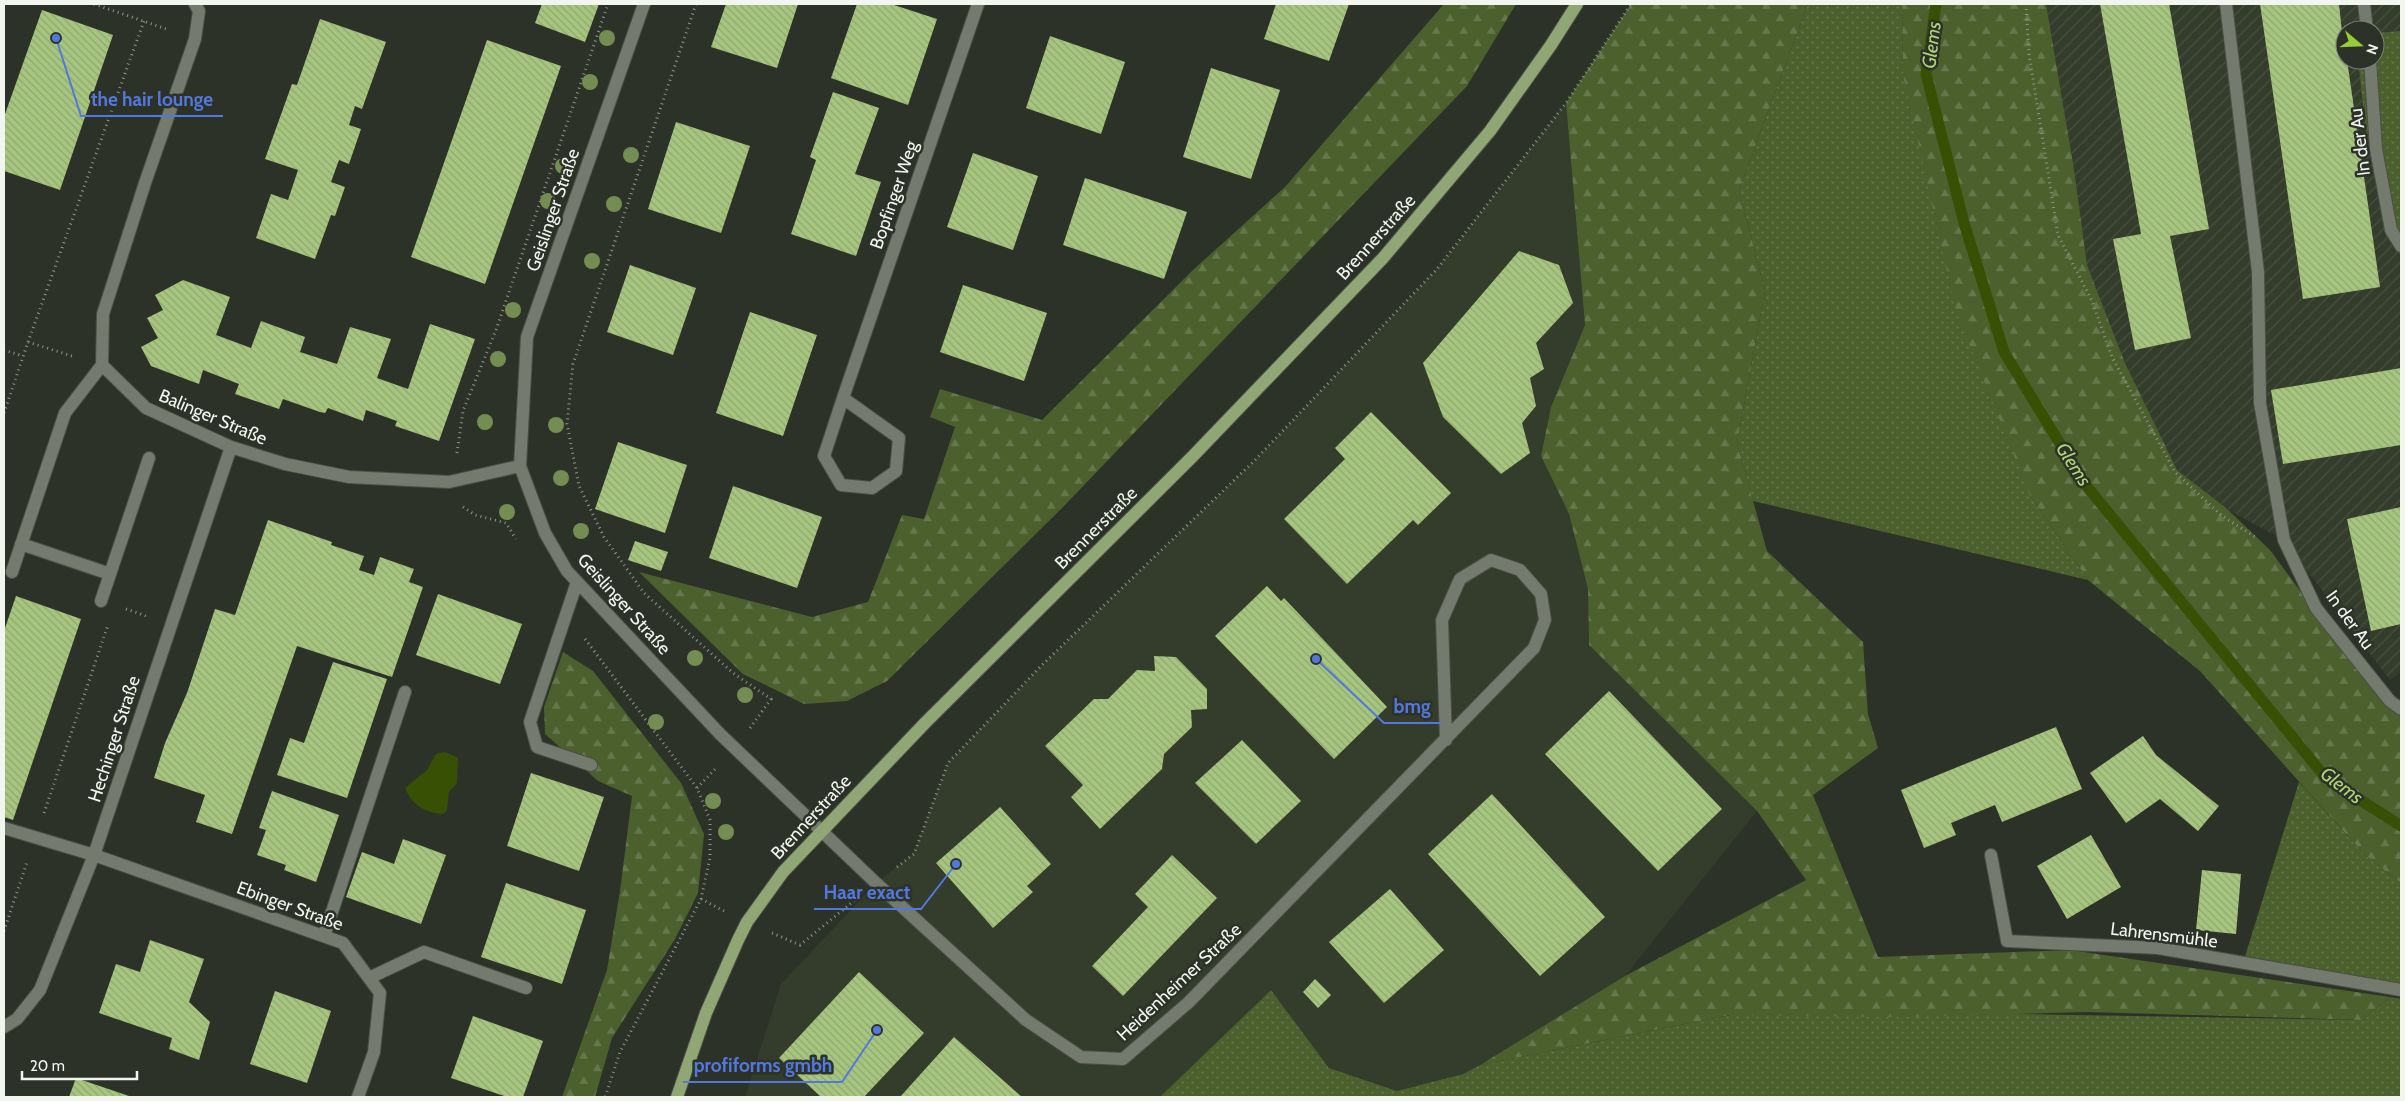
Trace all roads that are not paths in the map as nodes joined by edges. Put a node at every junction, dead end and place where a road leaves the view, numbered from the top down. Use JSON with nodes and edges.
{"nodes":[{"id":1,"x":644,"y":4,"type":"edge"},
{"id":2,"x":978,"y":4,"type":"edge"},
{"id":3,"x":1577,"y":4,"type":"edge"},
{"id":4,"x":2226,"y":4,"type":"edge"},
{"id":5,"x":2364,"y":4,"type":"edge"},
{"id":6,"x":200,"y":6,"type":"edge"},
{"id":7,"x":2366,"y":20,"type":"edge"},
{"id":8,"x":2371,"y":70,"type":"edge"},
{"id":9,"x":2401,"y":246,"type":"edge"},
{"id":10,"x":102,"y":366,"type":"junction"},
{"id":11,"x":843,"y":398,"type":"junction"},
{"id":12,"x":231,"y":447,"type":"junction"},
{"id":13,"x":149,"y":458,"type":"dead end"},
{"id":14,"x":520,"y":466,"type":"junction"},
{"id":15,"x":22,"y":544,"type":"junction"},
{"id":16,"x":12,"y":572,"type":"dead end"},
{"id":17,"x":110,"y":574,"type":"junction"},
{"id":18,"x":577,"y":582,"type":"junction"},
{"id":19,"x":101,"y":602,"type":"dead end"},
{"id":20,"x":405,"y":692,"type":"dead end"},
{"id":21,"x":2401,"y":709,"type":"edge"},
{"id":22,"x":1446,"y":740,"type":"junction"},
{"id":23,"x":591,"y":765,"type":"dead end"},
{"id":24,"x":4,"y":828,"type":"edge"},
{"id":25,"x":822,"y":829,"type":"junction"},
{"id":26,"x":94,"y":855,"type":"junction"},
{"id":27,"x":1991,"y":855,"type":"dead end"},
{"id":28,"x":324,"y":936,"type":"junction"},
{"id":29,"x":369,"y":978,"type":"junction"},
{"id":30,"x":526,"y":988,"type":"dead end"},
{"id":31,"x":2401,"y":990,"type":"edge"},
{"id":32,"x":4,"y":1027,"type":"edge"},
{"id":33,"x":358,"y":1097,"type":"edge"},
{"id":34,"x":677,"y":1097,"type":"edge"}],
"edges":[{"from":1,"to":14,"type":"street","name":"Geislinger Straße"},
{"from":2,"to":11,"type":"street","name":"Bopfinger Weg"},
{"from":3,"to":25,"type":"main road","name":"Brennerstraße"},
{"from":4,"to":21,"type":"street","name":"In der Au"},
{"from":5,"to":7,"type":"street"},
{"from":6,"to":10,"type":"street"},
{"from":8,"to":9,"type":"street","name":"In der Au"},
{"from":10,"to":12,"type":"street","name":"Balinger Straße"},
{"from":10,"to":15,"type":"street"},
{"from":11,"to":11,"type":"street","name":"Bopfinger Weg"},
{"from":12,"to":14,"type":"street","name":"Balinger Straße"},
{"from":12,"to":26,"type":"street","name":"Hechinger Straße"},
{"from":13,"to":17,"type":"street"},
{"from":14,"to":18,"type":"street","name":"Geislinger Straße"},
{"from":15,"to":16,"type":"street"},
{"from":15,"to":17,"type":"street"},
{"from":17,"to":19,"type":"street"},
{"from":18,"to":23,"type":"street"},
{"from":18,"to":25,"type":"street","name":"Geislinger Straße"},
{"from":20,"to":28,"type":"street"},
{"from":22,"to":22,"type":"street","name":"Heidenheimer Straße"},
{"from":22,"to":25,"type":"street","name":"Heidenheimer Straße"},
{"from":24,"to":26,"type":"street","name":"Ebinger Straße"},
{"from":25,"to":34,"type":"main road","name":"Brennerstraße"},
{"from":26,"to":28,"type":"street","name":"Ebinger Straße"},
{"from":26,"to":32,"type":"street","name":"Hechinger Straße"},
{"from":27,"to":31,"type":"street","name":"Lahrensmühle"},
{"from":28,"to":29,"type":"street","name":"Ebinger Straße"},
{"from":29,"to":30,"type":"street"},
{"from":29,"to":33,"type":"street","name":"Ebinger Straße"}]}
